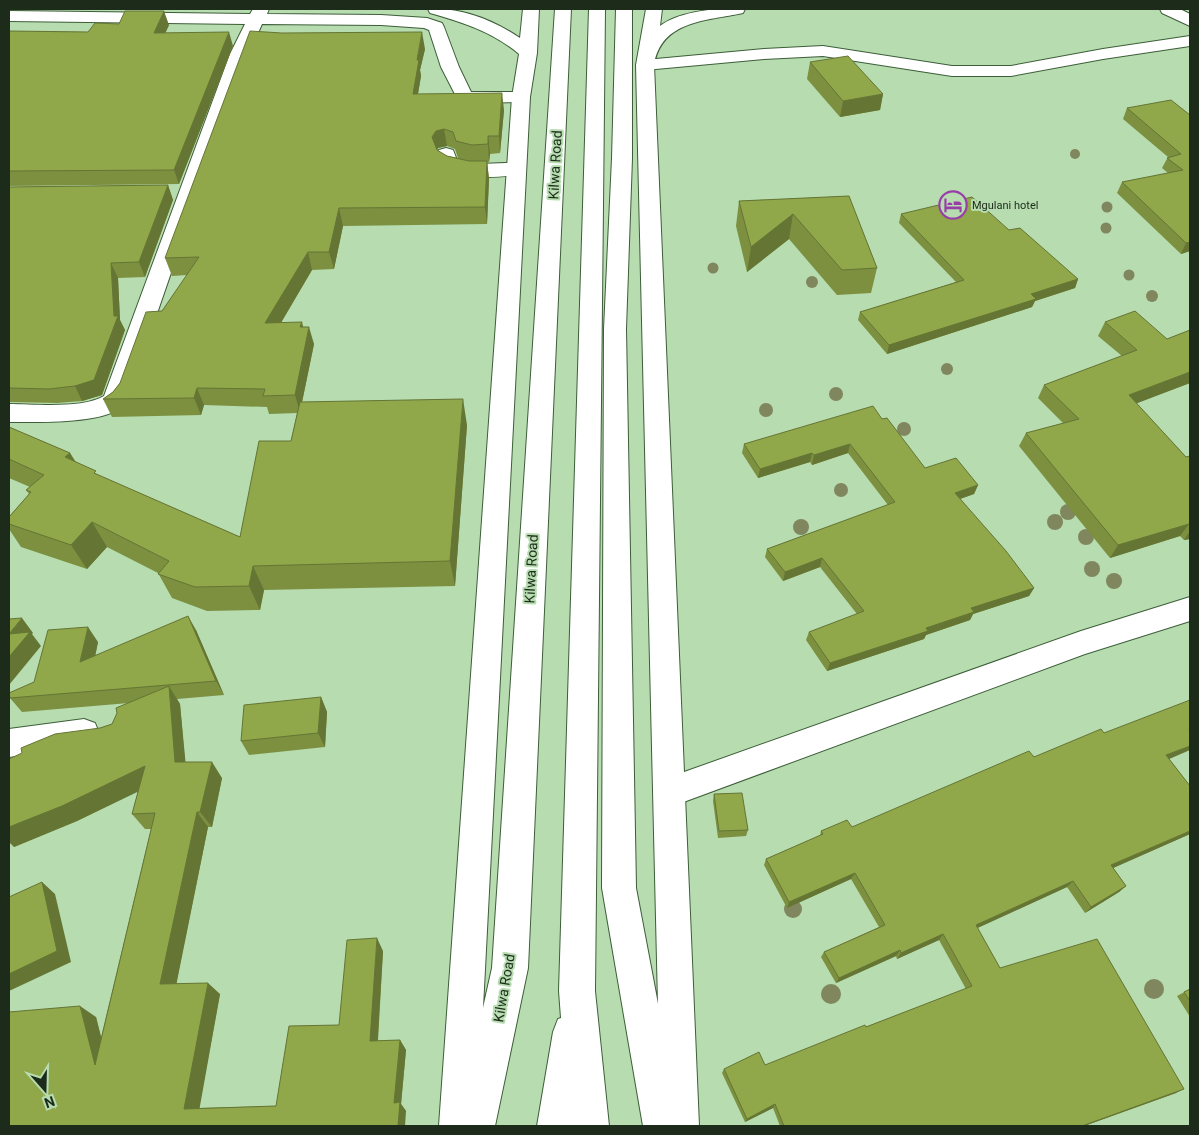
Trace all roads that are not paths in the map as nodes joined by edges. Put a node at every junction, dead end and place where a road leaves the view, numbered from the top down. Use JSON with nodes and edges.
{"nodes":[{"id":1,"x":436,"y":9,"type":"edge"},
{"id":2,"x":531,"y":9,"type":"edge"},
{"id":3,"x":563,"y":9,"type":"edge"},
{"id":4,"x":597,"y":9,"type":"edge"},
{"id":5,"x":624,"y":9,"type":"edge"},
{"id":6,"x":654,"y":9,"type":"edge"},
{"id":7,"x":736,"y":9,"type":"edge"},
{"id":8,"x":1168,"y":9,"type":"edge"},
{"id":9,"x":259,"y":13,"type":"edge"},
{"id":10,"x":9,"y":16,"type":"edge"},
{"id":11,"x":1190,"y":21,"type":"edge"},
{"id":12,"x":1190,"y":41,"type":"edge"},
{"id":13,"x":528,"y":53,"type":"junction"},
{"id":14,"x":639,"y":53,"type":"junction"},
{"id":15,"x":521,"y":97,"type":"junction"},
{"id":16,"x":446,"y":154,"type":"edge"},
{"id":17,"x":516,"y":169,"type":"junction"},
{"id":18,"x":9,"y":413,"type":"edge"},
{"id":19,"x":1190,"y":609,"type":"edge"},
{"id":20,"x":113,"y":728,"type":"edge"},
{"id":21,"x":9,"y":743,"type":"edge"},
{"id":22,"x":670,"y":792,"type":"junction"},
{"id":23,"x":577,"y":991,"type":"junction"},
{"id":24,"x":458,"y":1126,"type":"edge"},
{"id":25,"x":476,"y":1126,"type":"edge"},
{"id":26,"x":556,"y":1126,"type":"edge"},
{"id":27,"x":590,"y":1126,"type":"edge"},
{"id":28,"x":662,"y":1126,"type":"edge"},
{"id":29,"x":680,"y":1126,"type":"edge"}],
"edges":[{"from":1,"to":13,"type":"main road"},
{"from":2,"to":13,"type":"main road"},
{"from":3,"to":25,"type":"main road","name":"Kilwa Road"},
{"from":4,"to":23,"type":"main road"},
{"from":5,"to":14,"type":"main road"},
{"from":6,"to":14,"type":"main road"},
{"from":7,"to":14,"type":"main road"},
{"from":8,"to":11,"type":"main road"},
{"from":9,"to":10,"type":"main road"},
{"from":9,"to":15,"type":"main road"},
{"from":9,"to":18,"type":"main road"},
{"from":12,"to":14,"type":"main road"},
{"from":13,"to":15,"type":"main road"},
{"from":14,"to":22,"type":"main road"},
{"from":14,"to":28,"type":"main road"},
{"from":15,"to":17,"type":"main road"},
{"from":16,"to":17,"type":"main road"},
{"from":17,"to":24,"type":"main road"},
{"from":19,"to":22,"type":"main road"},
{"from":20,"to":21,"type":"main road"},
{"from":22,"to":29,"type":"main road"},
{"from":23,"to":26,"type":"main road"},
{"from":23,"to":27,"type":"main road"}]}
